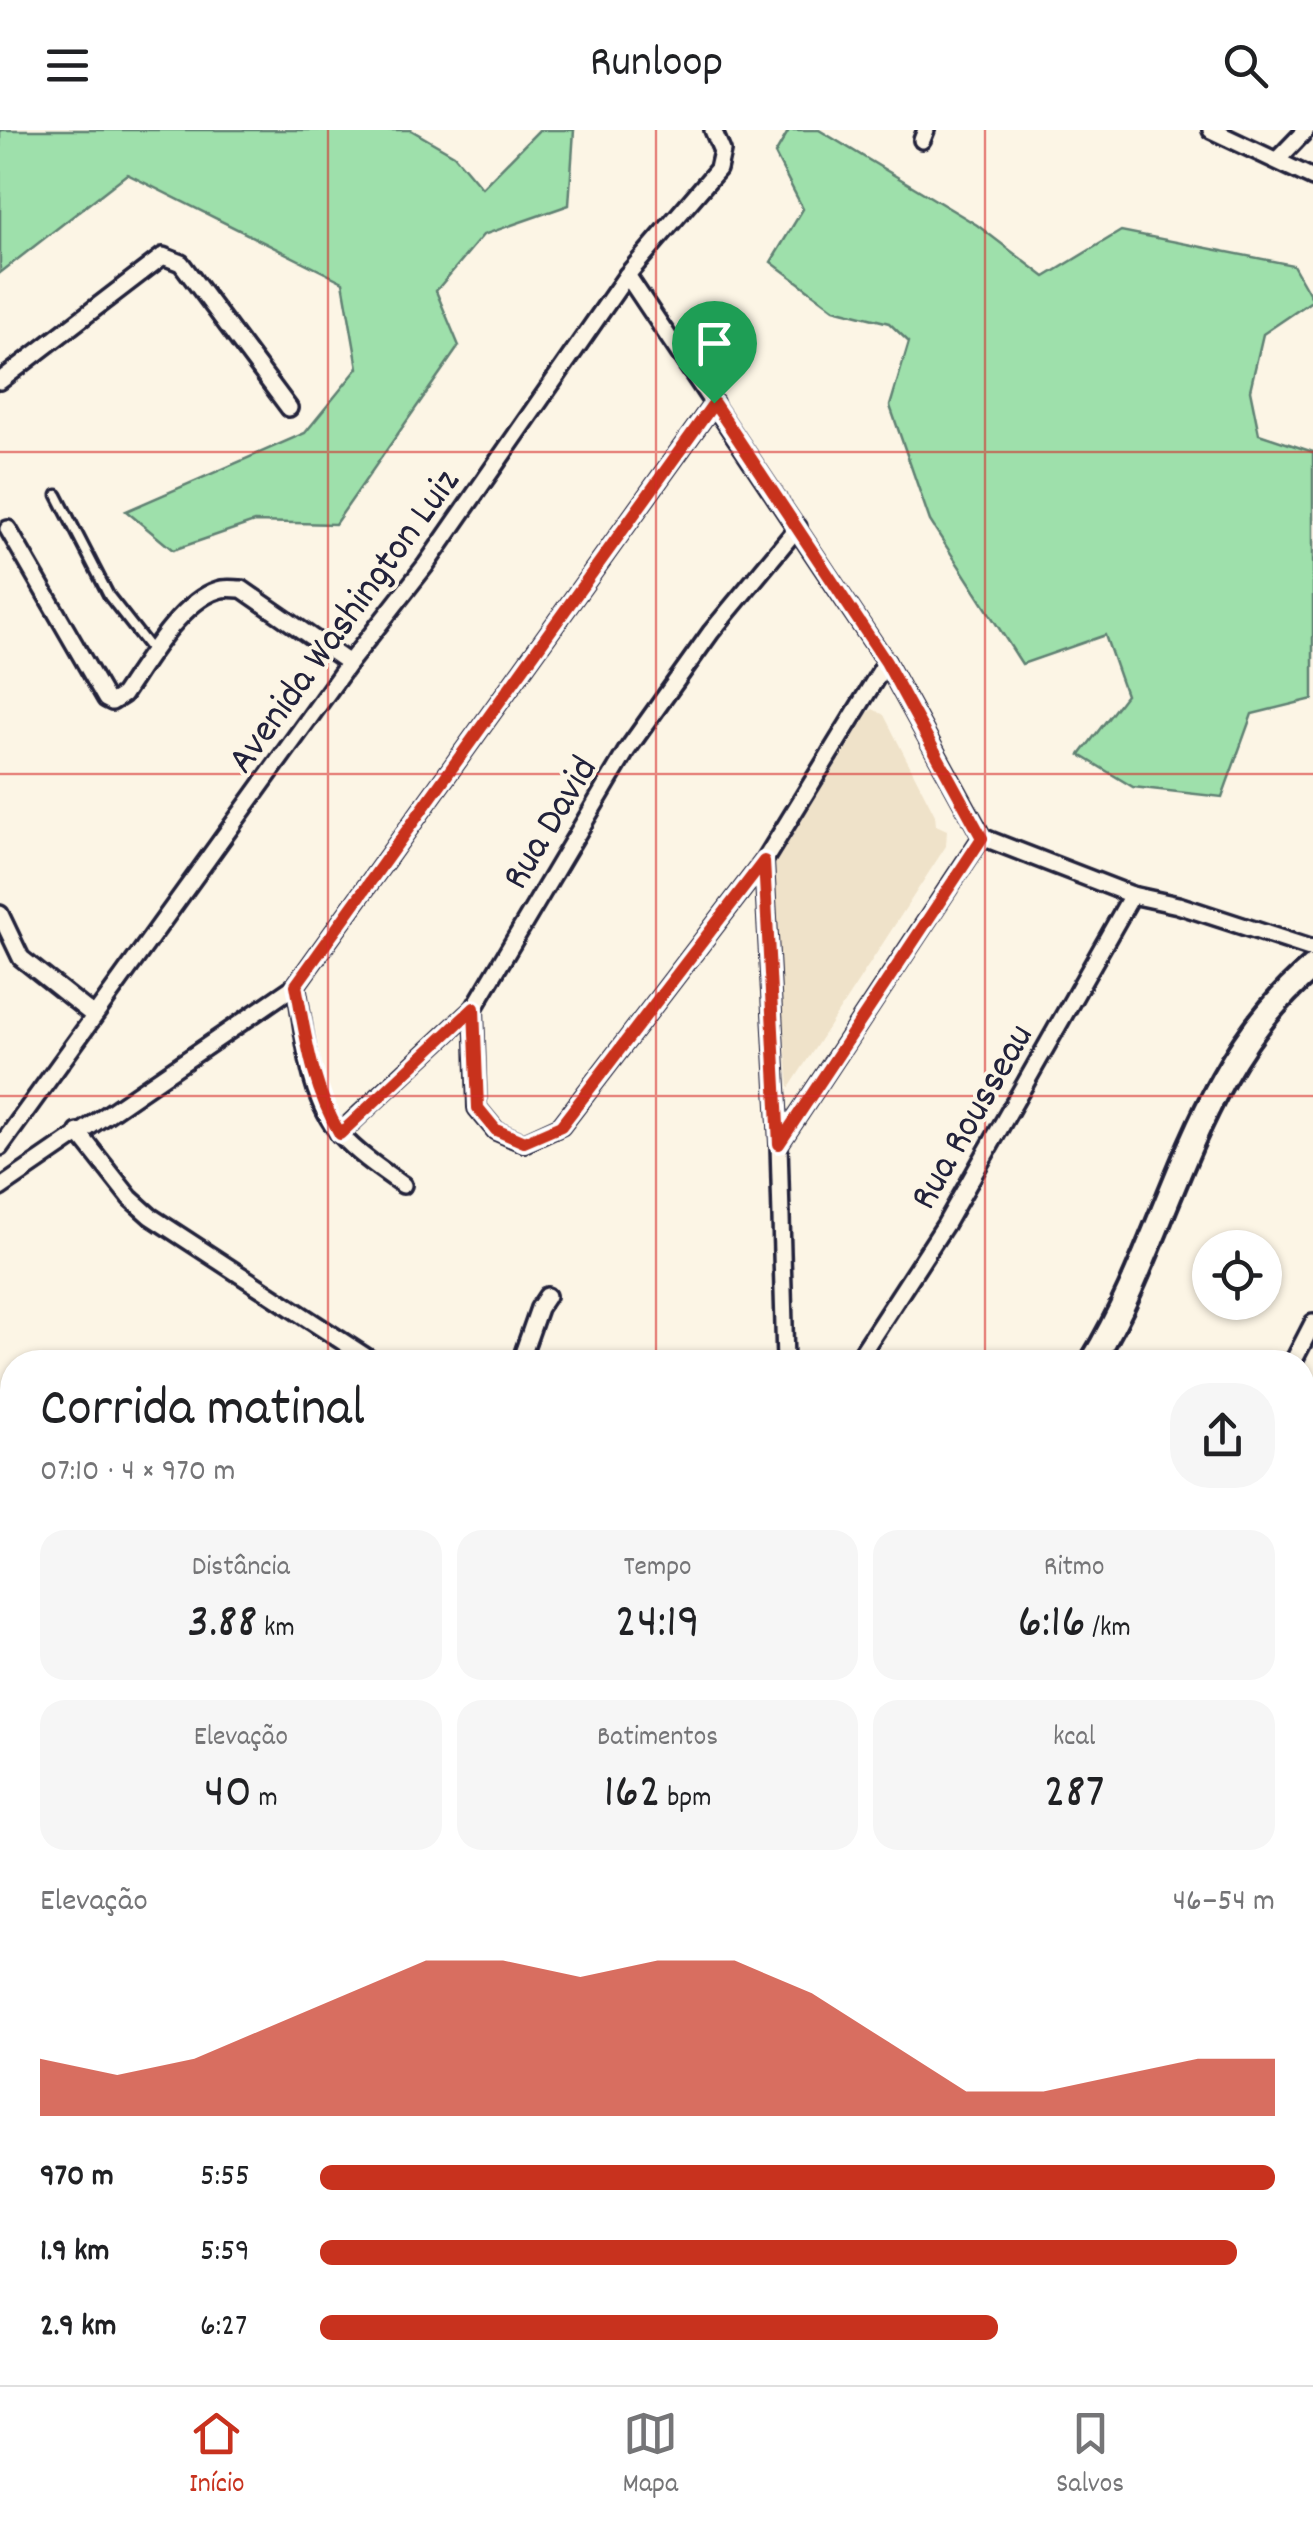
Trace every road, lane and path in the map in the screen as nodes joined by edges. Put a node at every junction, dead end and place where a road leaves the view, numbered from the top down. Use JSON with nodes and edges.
{"nodes":[{"id":1,"x":712,"y":130,"type":"edge"},
{"id":2,"x":1210,"y":130,"type":"edge"},
{"id":3,"x":1306,"y":130,"type":"edge"},
{"id":4,"x":1277,"y":160,"type":"junction"},
{"id":5,"x":1313,"y":178,"type":"edge"},
{"id":6,"x":627,"y":275,"type":"junction"},
{"id":7,"x":0,"y":381,"type":"edge"},
{"id":8,"x":714,"y":403,"type":"junction"},
{"id":9,"x":289,"y":408,"type":"dead end"},
{"id":10,"x":57,"y":495,"type":"dead end"},
{"id":11,"x":798,"y":527,"type":"junction"},
{"id":12,"x":8,"y":529,"type":"dead end"},
{"id":13,"x":153,"y":652,"type":"junction"},
{"id":14,"x":886,"y":662,"type":"junction"},
{"id":15,"x":348,"y":663,"type":"junction"},
{"id":16,"x":982,"y":838,"type":"junction"},
{"id":17,"x":764,"y":861,"type":"junction"},
{"id":18,"x":1132,"y":895,"type":"junction"},
{"id":19,"x":1,"y":922,"type":"edge"},
{"id":20,"x":1313,"y":949,"type":"edge"},
{"id":21,"x":1313,"y":967,"type":"edge"},
{"id":22,"x":296,"y":985,"type":"junction"},
{"id":23,"x":474,"y":1008,"type":"junction"},
{"id":24,"x":93,"y":1015,"type":"junction"},
{"id":25,"x":78,"y":1132,"type":"junction"},
{"id":26,"x":340,"y":1134,"type":"junction"},
{"id":27,"x":779,"y":1144,"type":"junction"},
{"id":28,"x":0,"y":1147,"type":"edge"},
{"id":29,"x":403,"y":1185,"type":"dead end"},
{"id":30,"x":0,"y":1188,"type":"edge"},
{"id":31,"x":547,"y":1296,"type":"dead end"},
{"id":32,"x":1313,"y":1323,"type":"edge"},
{"id":33,"x":356,"y":1350,"type":"edge"},
{"id":34,"x":524,"y":1350,"type":"edge"},
{"id":35,"x":785,"y":1350,"type":"edge"},
{"id":36,"x":864,"y":1350,"type":"edge"},
{"id":37,"x":1098,"y":1350,"type":"edge"},
{"id":38,"x":1299,"y":1350,"type":"edge"}],
"edges":[{"from":1,"to":6,"type":"street","name":"Avenida Washington Luiz"},
{"from":2,"to":4,"type":"street"},
{"from":3,"to":4,"type":"street"},
{"from":4,"to":5,"type":"street"},
{"from":6,"to":8,"type":"street"},
{"from":6,"to":15,"type":"street","name":"Avenida Washington Luiz"},
{"from":7,"to":9,"type":"street"},
{"from":8,"to":11,"type":"street"},
{"from":8,"to":22,"type":"street"},
{"from":10,"to":13,"type":"lane"},
{"from":11,"to":14,"type":"street"},
{"from":11,"to":23,"type":"street","name":"Rua David"},
{"from":12,"to":13,"type":"street"},
{"from":13,"to":15,"type":"street"},
{"from":14,"to":16,"type":"street"},
{"from":14,"to":17,"type":"street"},
{"from":15,"to":24,"type":"street","name":"Avenida Washington Luiz"},
{"from":16,"to":18,"type":"street"},
{"from":16,"to":27,"type":"street"},
{"from":17,"to":23,"type":"street"},
{"from":17,"to":27,"type":"street"},
{"from":18,"to":20,"type":"street"},
{"from":18,"to":36,"type":"street","name":"Rua Rousseau"},
{"from":19,"to":24,"type":"street"},
{"from":21,"to":37,"type":"main road"},
{"from":22,"to":25,"type":"street"},
{"from":22,"to":26,"type":"street"},
{"from":23,"to":26,"type":"street","name":"Rua David"},
{"from":24,"to":28,"type":"street","name":"Avenida Washington Luiz"},
{"from":25,"to":30,"type":"street"},
{"from":25,"to":33,"type":"street"},
{"from":26,"to":29,"type":"street"},
{"from":27,"to":35,"type":"street"},
{"from":31,"to":34,"type":"street"},
{"from":32,"to":38,"type":"street"}]}
